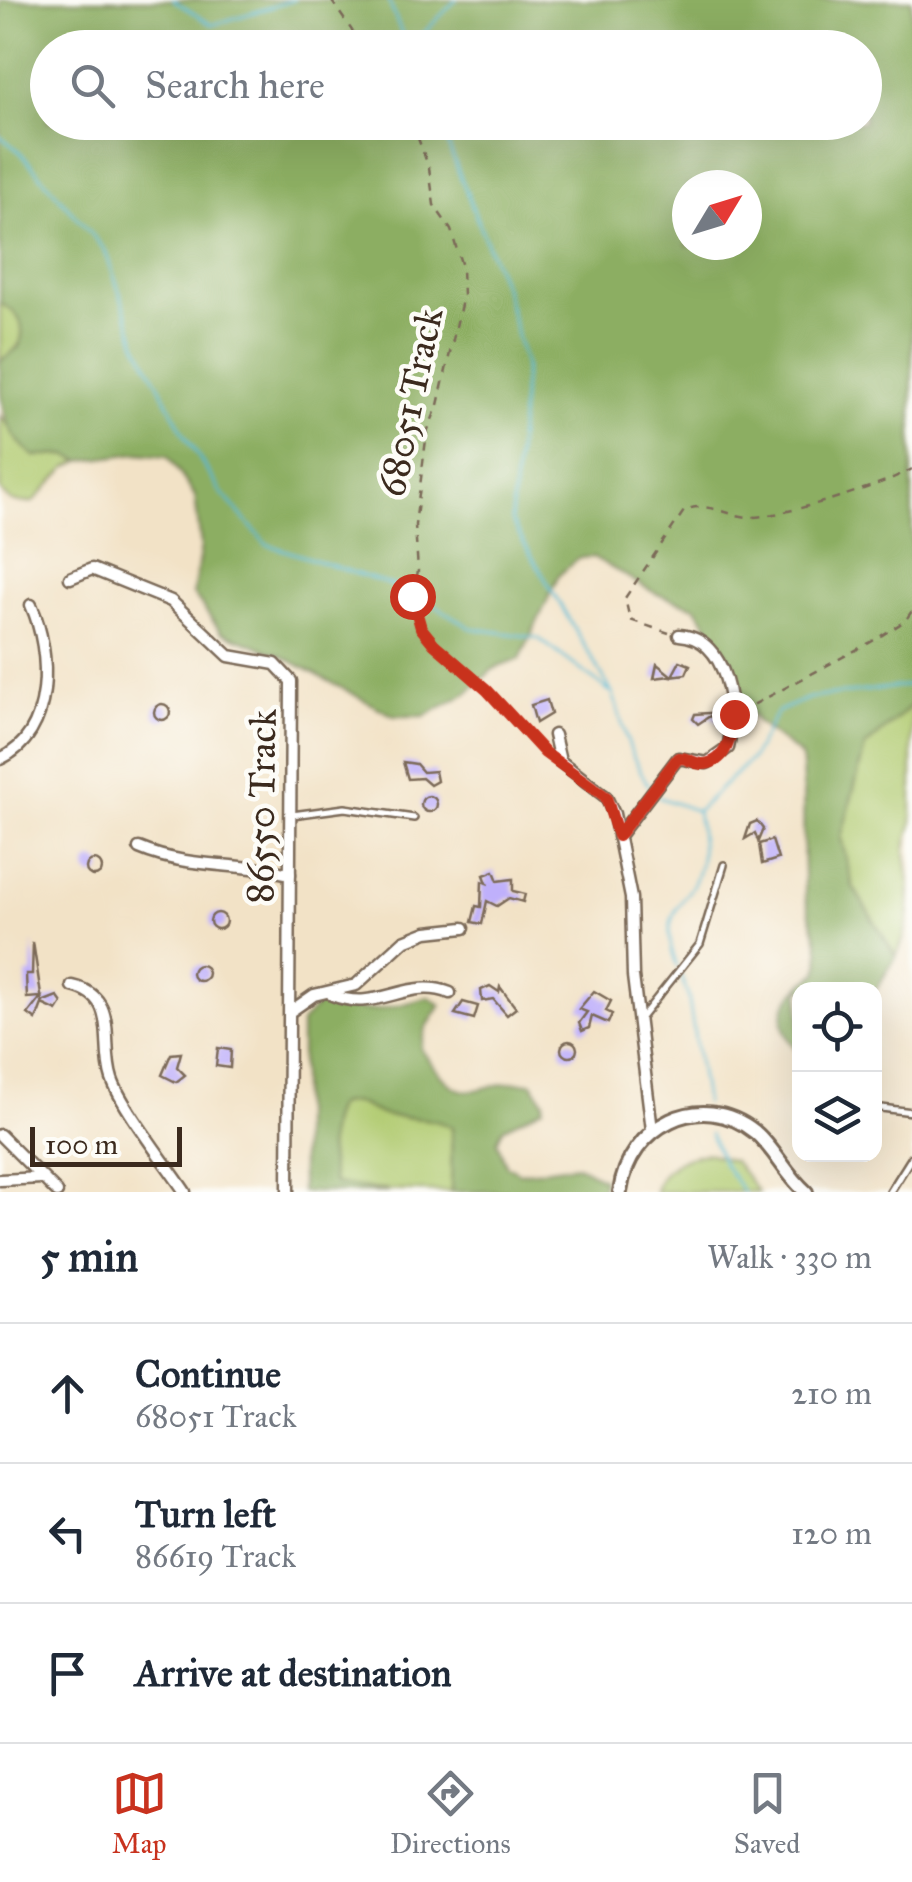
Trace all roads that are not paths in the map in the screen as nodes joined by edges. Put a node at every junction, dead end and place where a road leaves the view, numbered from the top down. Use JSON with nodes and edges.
{"nodes":[{"id":1,"x":70,"y":578,"type":"dead end"},
{"id":2,"x":31,"y":605,"type":"dead end"},
{"id":3,"x":680,"y":635,"type":"road end"},
{"id":4,"x":554,"y":734,"type":"dead end"},
{"id":5,"x":0,"y":759,"type":"edge"},
{"id":6,"x":292,"y":815,"type":"junction"},
{"id":7,"x":414,"y":818,"type":"dead end"},
{"id":8,"x":618,"y":836,"type":"junction"},
{"id":9,"x":139,"y":848,"type":"dead end"},
{"id":10,"x":724,"y":865,"type":"dead end"},
{"id":11,"x":290,"y":874,"type":"junction"},
{"id":12,"x":464,"y":928,"type":"dead end"},
{"id":13,"x":72,"y":986,"type":"dead end"},
{"id":14,"x":450,"y":993,"type":"dead end"},
{"id":15,"x":331,"y":994,"type":"junction"},
{"id":16,"x":291,"y":1010,"type":"junction"},
{"id":17,"x":639,"y":1020,"type":"junction"},
{"id":18,"x":882,"y":1108,"type":"edge"},
{"id":19,"x":912,"y":1112,"type":"edge"},
{"id":20,"x":652,"y":1130,"type":"junction"},
{"id":21,"x":0,"y":1135,"type":"edge"},
{"id":22,"x":912,"y":1157,"type":"edge"},
{"id":23,"x":42,"y":1178,"type":"junction"},
{"id":24,"x":0,"y":1180,"type":"edge"},
{"id":25,"x":57,"y":1192,"type":"edge"},
{"id":26,"x":185,"y":1192,"type":"edge"},
{"id":27,"x":288,"y":1192,"type":"edge"},
{"id":28,"x":620,"y":1192,"type":"edge"},
{"id":29,"x":806,"y":1192,"type":"edge"},
{"id":30,"x":890,"y":1192,"type":"edge"}],
"edges":[{"from":1,"to":6,"type":"street","name":"86550 Track"},
{"from":2,"to":5,"type":"street"},
{"from":3,"to":8,"type":"street"},
{"from":4,"to":8,"type":"street"},
{"from":6,"to":7,"type":"lane"},
{"from":6,"to":11,"type":"street","name":"86550 Track"},
{"from":8,"to":17,"type":"street"},
{"from":9,"to":11,"type":"street"},
{"from":10,"to":17,"type":"lane"},
{"from":11,"to":16,"type":"street","name":"86550 Track"},
{"from":12,"to":15,"type":"street"},
{"from":13,"to":26,"type":"street"},
{"from":14,"to":15,"type":"street"},
{"from":15,"to":16,"type":"street"},
{"from":16,"to":27,"type":"street","name":"86550 Track"},
{"from":17,"to":20,"type":"street"},
{"from":18,"to":19,"type":"lane"},
{"from":20,"to":28,"type":"street"},
{"from":20,"to":29,"type":"street"},
{"from":21,"to":23,"type":"street"},
{"from":22,"to":30,"type":"lane"},
{"from":23,"to":24,"type":"street"},
{"from":23,"to":25,"type":"street"}]}
